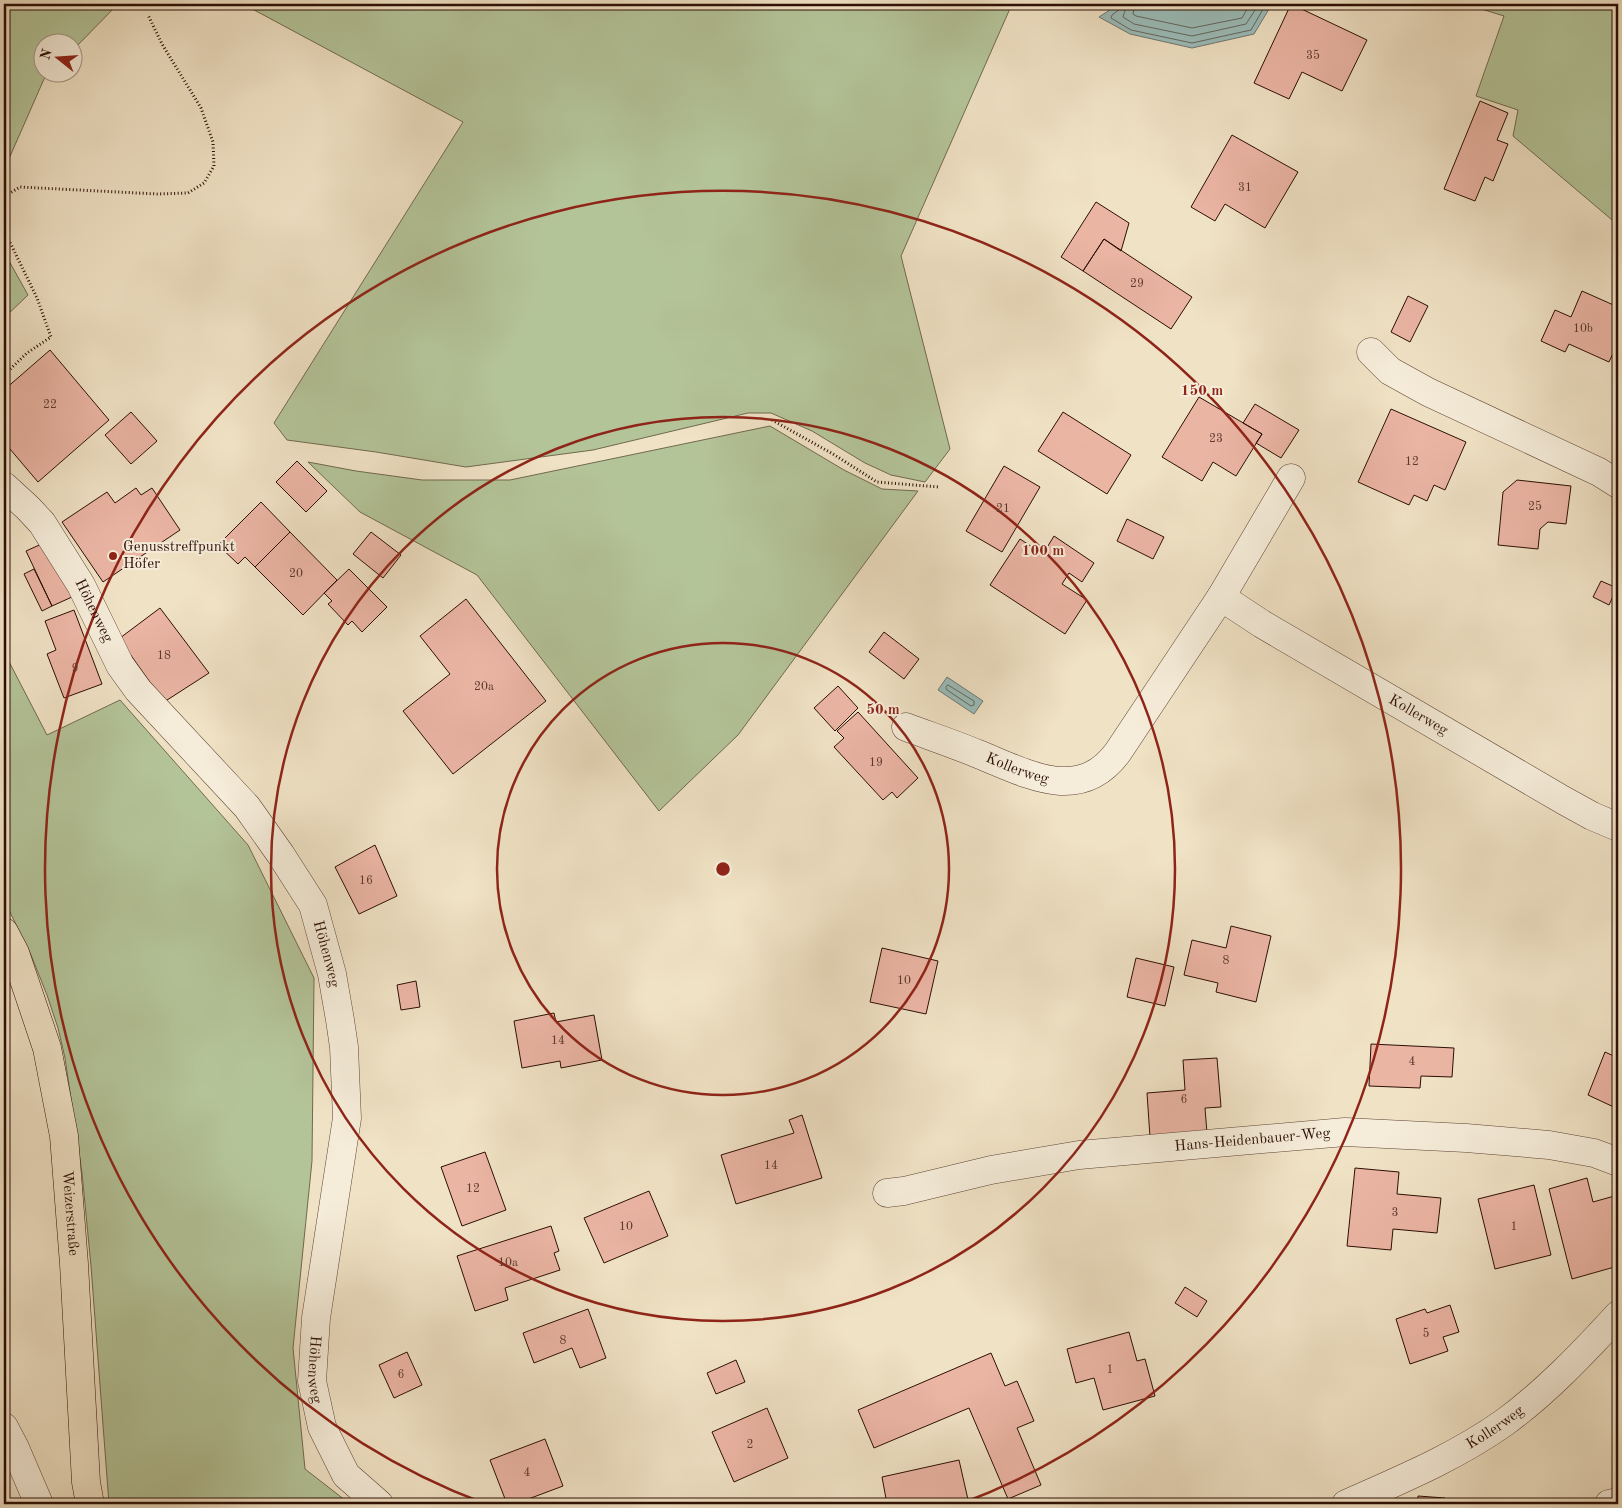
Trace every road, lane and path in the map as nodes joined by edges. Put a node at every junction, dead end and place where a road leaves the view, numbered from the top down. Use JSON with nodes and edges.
{"nodes":[{"id":1,"x":148,"y":15,"type":"dead end"},
{"id":2,"x":4,"y":199,"type":"edge"},
{"id":3,"x":4,"y":230,"type":"edge"},
{"id":4,"x":1371,"y":352,"type":"dead end"},
{"id":5,"x":4,"y":375,"type":"edge"},
{"id":6,"x":772,"y":420,"type":"dead end"},
{"id":7,"x":1291,"y":478,"type":"dead end"},
{"id":8,"x":1618,"y":484,"type":"edge"},
{"id":9,"x":4,"y":486,"type":"edge"},
{"id":10,"x":939,"y":487,"type":"dead end"},
{"id":11,"x":1221,"y":597,"type":"junction"},
{"id":12,"x":906,"y":727,"type":"dead end"},
{"id":13,"x":1618,"y":827,"type":"edge"},
{"id":14,"x":4,"y":932,"type":"edge"},
{"id":15,"x":1618,"y":1162,"type":"edge"},
{"id":16,"x":887,"y":1193,"type":"dead end"},
{"id":17,"x":1618,"y":1315,"type":"edge"},
{"id":18,"x":4,"y":1428,"type":"edge"},
{"id":19,"x":1618,"y":1502,"type":"edge"},
{"id":20,"x":38,"y":1504,"type":"edge"},
{"id":21,"x":90,"y":1504,"type":"edge"},
{"id":22,"x":379,"y":1504,"type":"edge"},
{"id":23,"x":1346,"y":1504,"type":"edge"},
{"id":24,"x":1609,"y":1504,"type":"edge"}],
"edges":[{"from":1,"to":2,"type":"path"},
{"from":3,"to":5,"type":"path"},
{"from":4,"to":8,"type":"street"},
{"from":6,"to":10,"type":"path"},
{"from":7,"to":11,"type":"street","name":"Kollerweg"},
{"from":9,"to":22,"type":"street","name":"Höhenweg"},
{"from":11,"to":12,"type":"street","name":"Kollerweg"},
{"from":11,"to":13,"type":"street","name":"Kollerweg"},
{"from":14,"to":21,"type":"main road","name":"Weizerstraße"},
{"from":15,"to":16,"type":"street","name":"Hans-Heidenbauer-Weg"},
{"from":17,"to":23,"type":"street","name":"Kollerweg"},
{"from":18,"to":20,"type":"street"},
{"from":19,"to":24,"type":"street"}]}
